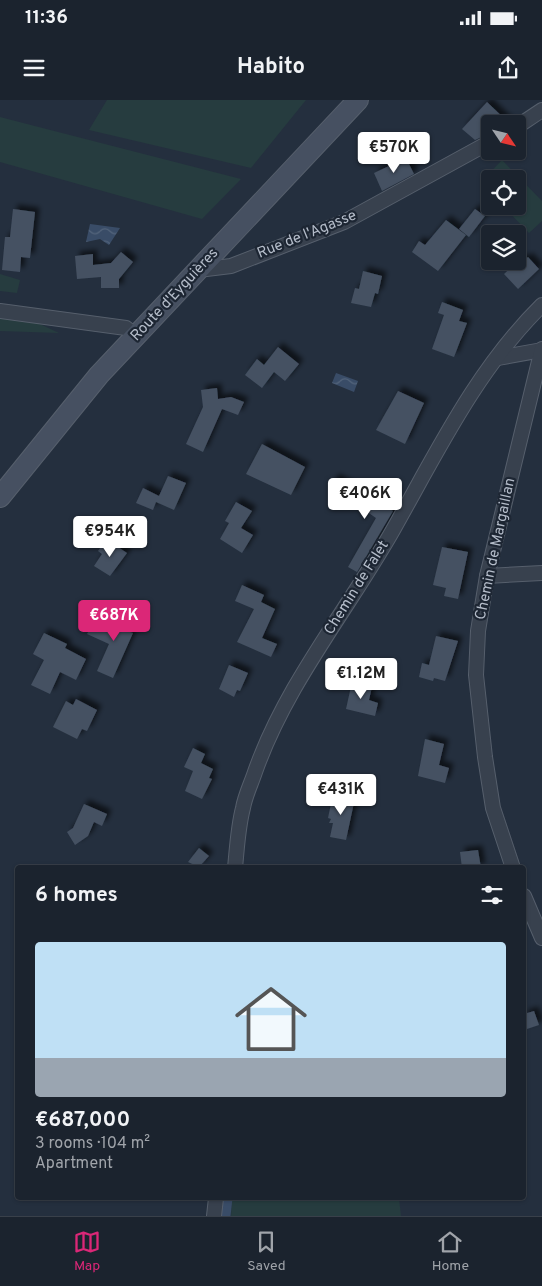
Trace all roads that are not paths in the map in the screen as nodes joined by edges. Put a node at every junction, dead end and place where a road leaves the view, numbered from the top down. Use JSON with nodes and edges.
{"nodes":[{"id":1,"x":358,"y":100,"type":"edge"},
{"id":2,"x":542,"y":110,"type":"edge"},
{"id":3,"x":526,"y":121,"type":"edge"},
{"id":4,"x":481,"y":147,"type":"edge"},
{"id":5,"x":198,"y":270,"type":"junction"},
{"id":6,"x":542,"y":305,"type":"edge"},
{"id":7,"x":0,"y":311,"type":"edge"},
{"id":8,"x":136,"y":336,"type":"junction"},
{"id":9,"x":542,"y":350,"type":"edge"},
{"id":10,"x":498,"y":358,"type":"junction"},
{"id":11,"x":0,"y":497,"type":"edge"},
{"id":12,"x":542,"y":573,"type":"edge"},
{"id":13,"x":487,"y":576,"type":"junction"},
{"id":14,"x":235,"y":865,"type":"edge"},
{"id":15,"x":512,"y":865,"type":"edge"},
{"id":16,"x":526,"y":901,"type":"edge"},
{"id":17,"x":542,"y":938,"type":"edge"},
{"id":18,"x":216,"y":1200,"type":"edge"},
{"id":19,"x":214,"y":1216,"type":"edge"}],
"edges":[{"from":1,"to":5,"type":"main road","name":"Route d'Eyguières"},
{"from":2,"to":3,"type":"street"},
{"from":4,"to":5,"type":"street","name":"Rue de l'Agasse"},
{"from":5,"to":8,"type":"main road","name":"Route d'Eyguières"},
{"from":6,"to":10,"type":"street","name":"Chemin de Falet"},
{"from":7,"to":8,"type":"street"},
{"from":8,"to":11,"type":"main road","name":"Route d'Eyguières"},
{"from":9,"to":10,"type":"street"},
{"from":9,"to":13,"type":"street","name":"Chemin de Margaillan"},
{"from":10,"to":14,"type":"street","name":"Chemin de Falet"},
{"from":12,"to":13,"type":"street"},
{"from":13,"to":15,"type":"street","name":"Chemin de Margaillan"},
{"from":16,"to":17,"type":"street"},
{"from":18,"to":19,"type":"street"}]}
